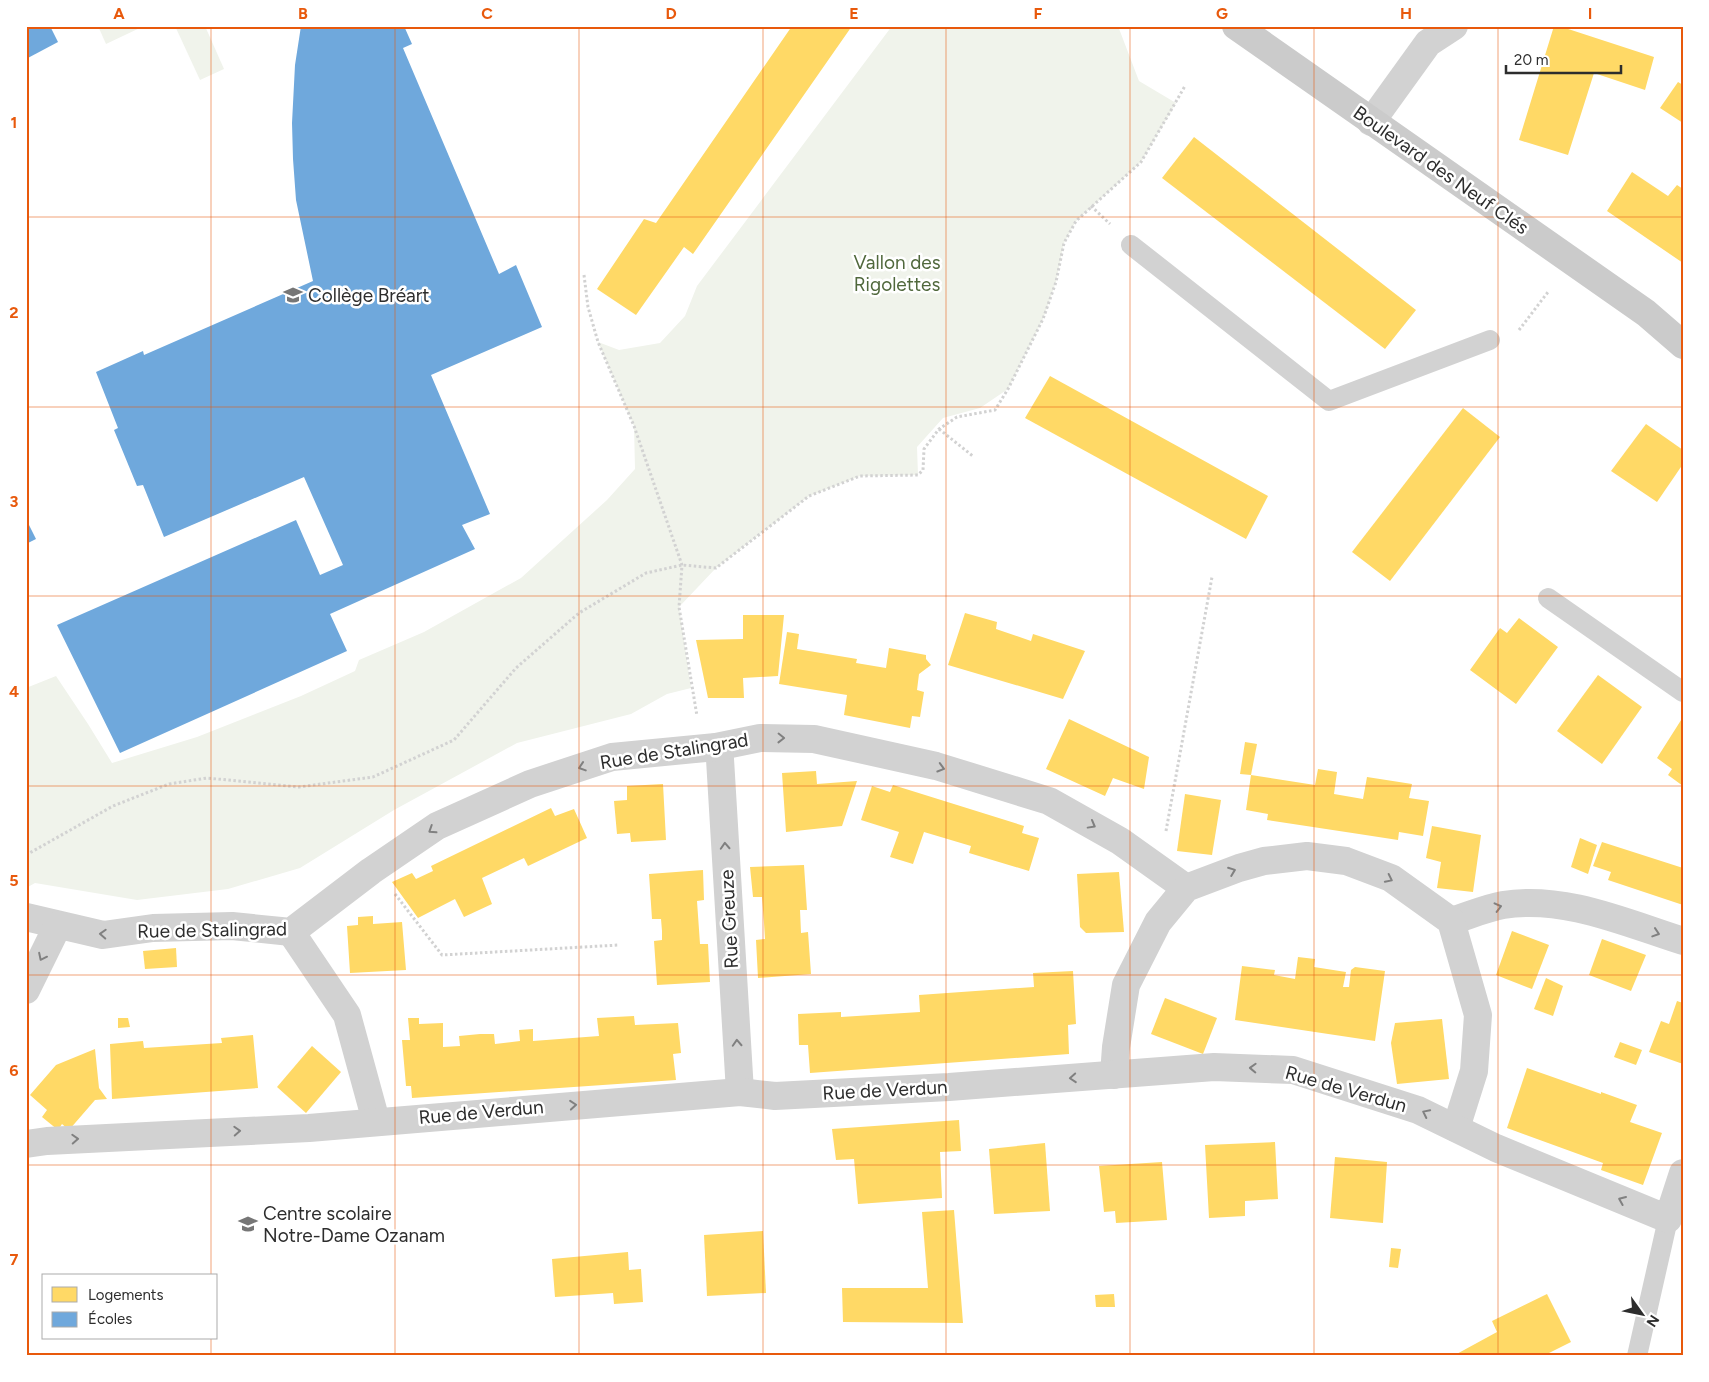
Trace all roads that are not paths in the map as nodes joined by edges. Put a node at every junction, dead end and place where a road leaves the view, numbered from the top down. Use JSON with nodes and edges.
{"nodes":[{"id":1,"x":1236,"y":26,"type":"edge"},
{"id":2,"x":1454,"y":26,"type":"edge"},
{"id":3,"x":1425,"y":35,"type":"edge"},
{"id":4,"x":1371,"y":122,"type":"junction"},
{"id":5,"x":1131,"y":245,"type":"dead end"},
{"id":6,"x":1646,"y":313,"type":"junction"},
{"id":7,"x":1683,"y":324,"type":"edge"},
{"id":8,"x":1490,"y":340,"type":"dead end"},
{"id":9,"x":1683,"y":345,"type":"edge"},
{"id":10,"x":1548,"y":598,"type":"dead end"},
{"id":11,"x":1683,"y":692,"type":"edge"},
{"id":12,"x":716,"y":747,"type":"junction"},
{"id":13,"x":1186,"y":888,"type":"junction"},
{"id":14,"x":26,"y":917,"type":"edge"},
{"id":15,"x":1451,"y":921,"type":"junction"},
{"id":16,"x":58,"y":925,"type":"junction"},
{"id":17,"x":291,"y":932,"type":"junction"},
{"id":18,"x":1683,"y":942,"type":"edge"},
{"id":19,"x":26,"y":990,"type":"edge"},
{"id":20,"x":1114,"y":1075,"type":"junction"},
{"id":21,"x":740,"y":1092,"type":"junction"},
{"id":22,"x":376,"y":1121,"type":"junction"},
{"id":23,"x":1456,"y":1128,"type":"junction"},
{"id":24,"x":26,"y":1144,"type":"edge"},
{"id":25,"x":1683,"y":1173,"type":"edge"},
{"id":26,"x":1668,"y":1219,"type":"junction"},
{"id":27,"x":1637,"y":1356,"type":"edge"}],
"edges":[{"from":1,"to":4,"type":"main road","name":"Boulevard des Neuf Clés"},
{"from":2,"to":3,"type":"street"},
{"from":3,"to":4,"type":"street"},
{"from":4,"to":6,"type":"main road","name":"Boulevard des Neuf Clés"},
{"from":5,"to":8,"type":"lane"},
{"from":6,"to":7,"type":"main road","name":"Boulevard des Neuf Clés"},
{"from":6,"to":9,"type":"main road","name":"Boulevard des Neuf Clés"},
{"from":10,"to":11,"type":"lane"},
{"from":12,"to":13,"type":"street","name":"Rue de Stalingrad","one_way":true},
{"from":12,"to":17,"type":"street","name":"Rue de Stalingrad","one_way":true},
{"from":21,"to":12,"type":"street","name":"Rue Greuze","one_way":true},
{"from":13,"to":15,"type":"street","one_way":true},
{"from":13,"to":20,"type":"street"},
{"from":14,"to":16,"type":"street","name":"Rue de Stalingrad"},
{"from":15,"to":18,"type":"street","one_way":true},
{"from":15,"to":23,"type":"street"},
{"from":17,"to":16,"type":"street","name":"Rue de Stalingrad","one_way":true},
{"from":16,"to":19,"type":"street","one_way":true},
{"from":17,"to":22,"type":"street"},
{"from":20,"to":21,"type":"street","name":"Rue de Verdun","one_way":true},
{"from":23,"to":20,"type":"street","name":"Rue de Verdun","one_way":true},
{"from":22,"to":21,"type":"street","name":"Rue de Verdun","one_way":true},
{"from":24,"to":22,"type":"street","name":"Rue de Verdun","one_way":true},
{"from":26,"to":23,"type":"street","name":"Rue de Verdun","one_way":true},
{"from":25,"to":26,"type":"street"},
{"from":26,"to":27,"type":"lane"}]}
